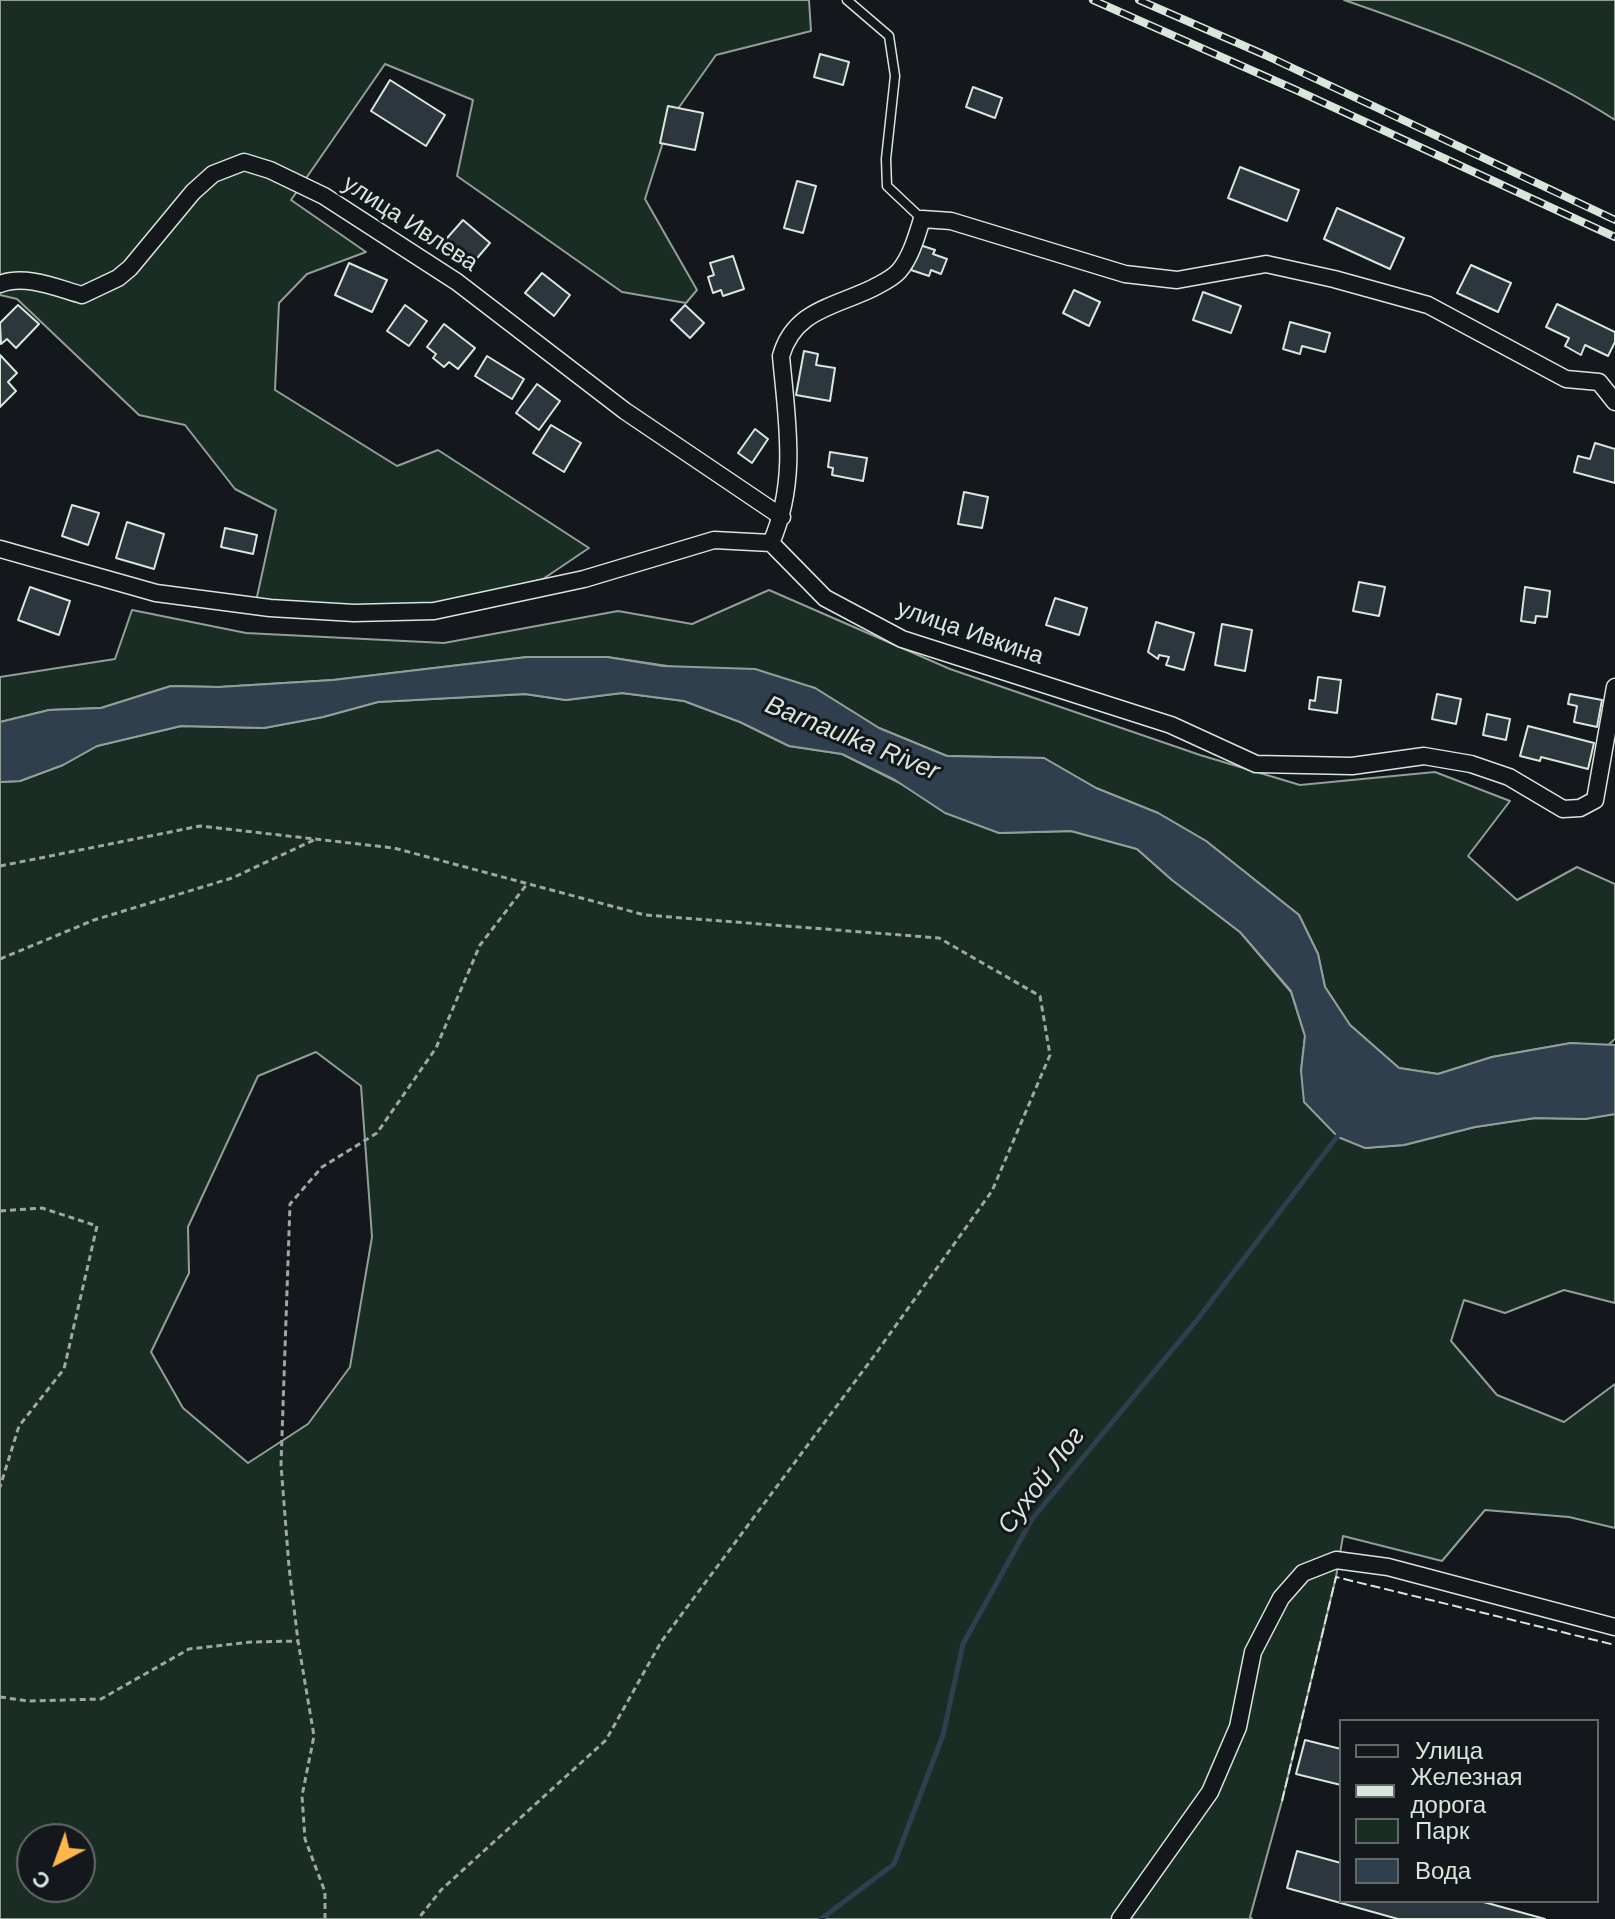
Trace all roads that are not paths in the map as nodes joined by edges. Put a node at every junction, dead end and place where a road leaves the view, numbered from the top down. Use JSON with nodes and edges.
{"nodes":[{"id":1,"x":847,"y":0,"type":"edge"},
{"id":2,"x":922,"y":219,"type":"junction"},
{"id":3,"x":0,"y":284,"type":"edge"},
{"id":4,"x":1607,"y":381,"type":"edge"},
{"id":5,"x":1615,"y":402,"type":"edge"},
{"id":6,"x":782,"y":517,"type":"junction"},
{"id":7,"x":771,"y":543,"type":"junction"},
{"id":8,"x":0,"y":549,"type":"edge"},
{"id":9,"x":1615,"y":687,"type":"edge"},
{"id":10,"x":1609,"y":757,"type":"edge"},
{"id":11,"x":1615,"y":1627,"type":"edge"},
{"id":12,"x":1120,"y":1919,"type":"edge"}],
"edges":[{"from":1,"to":2,"type":"lane"},
{"from":2,"to":4,"type":"street"},
{"from":2,"to":6,"type":"street"},
{"from":3,"to":6,"type":"street","name":"улица Ивлева"},
{"from":4,"to":5,"type":"street"},
{"from":6,"to":7,"type":"street"},
{"from":7,"to":8,"type":"street"},
{"from":7,"to":10,"type":"street","name":"улица Ивкина"},
{"from":9,"to":10,"type":"street","name":"улица Ивкина"},
{"from":11,"to":12,"type":"street"}]}
